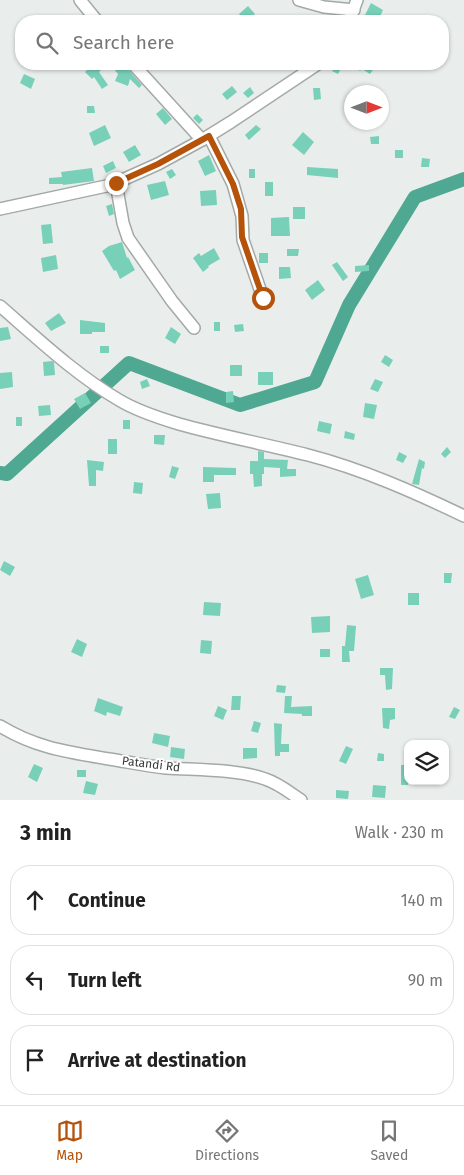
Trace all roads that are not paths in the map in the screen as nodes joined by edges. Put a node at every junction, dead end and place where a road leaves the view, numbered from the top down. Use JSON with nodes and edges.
{"nodes":[{"id":1,"x":80,"y":0,"type":"edge"},
{"id":2,"x":299,"y":0,"type":"edge"},
{"id":3,"x":356,"y":5,"type":"edge"},
{"id":4,"x":92,"y":15,"type":"edge"},
{"id":5,"x":139,"y":70,"type":"edge"},
{"id":6,"x":309,"y":70,"type":"edge"},
{"id":7,"x":206,"y":138,"type":"junction"},
{"id":8,"x":116,"y":183,"type":"junction"},
{"id":9,"x":0,"y":208,"type":"edge"},
{"id":10,"x":263,"y":298,"type":"dead end"},
{"id":11,"x":0,"y":306,"type":"edge"},
{"id":12,"x":194,"y":328,"type":"dead end"},
{"id":13,"x":464,"y":516,"type":"edge"},
{"id":14,"x":0,"y":726,"type":"edge"},
{"id":15,"x":301,"y":800,"type":"edge"}],
"edges":[{"from":1,"to":4,"type":"street"},
{"from":2,"to":3,"type":"street"},
{"from":5,"to":7,"type":"street"},
{"from":6,"to":7,"type":"street"},
{"from":7,"to":8,"type":"street"},
{"from":7,"to":10,"type":"street"},
{"from":8,"to":9,"type":"street"},
{"from":8,"to":12,"type":"street"},
{"from":11,"to":13,"type":"street"},
{"from":14,"to":15,"type":"street","name":"Patandi Rd"}]}
